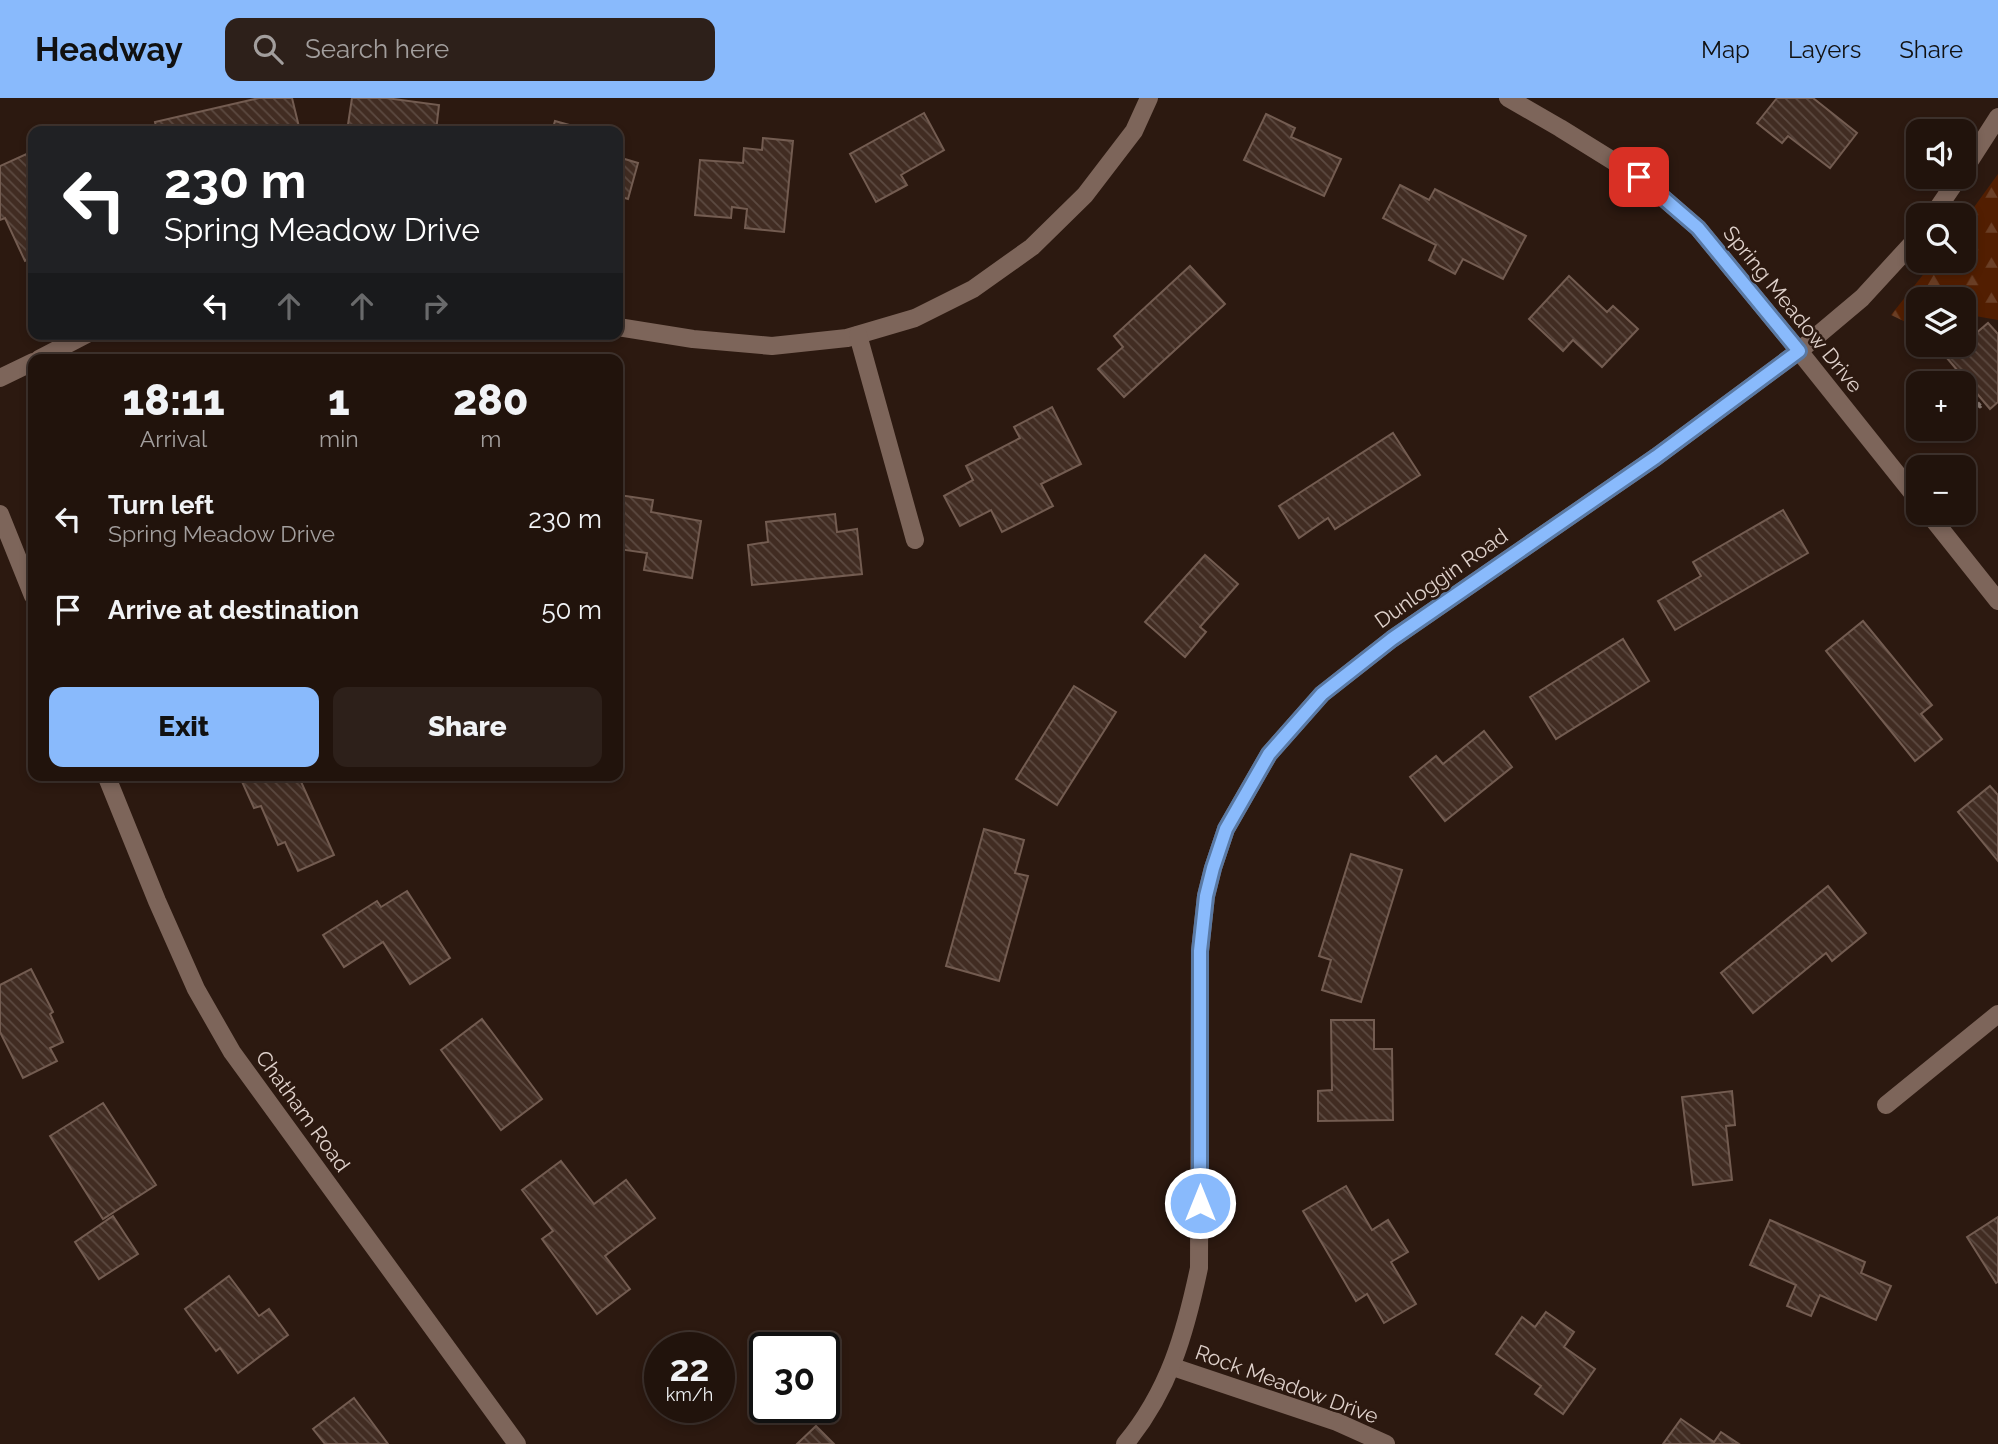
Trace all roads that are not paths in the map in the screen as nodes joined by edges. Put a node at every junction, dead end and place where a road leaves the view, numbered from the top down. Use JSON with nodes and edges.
{"nodes":[{"id":1,"x":1149,"y":98,"type":"edge"},
{"id":2,"x":1508,"y":98,"type":"edge"},
{"id":3,"x":1998,"y":117,"type":"edge"},
{"id":4,"x":1976,"y":151,"type":"edge"},
{"id":5,"x":1906,"y":250,"type":"edge"},
{"id":6,"x":623,"y":328,"type":"edge"},
{"id":7,"x":859,"y":335,"type":"junction"},
{"id":8,"x":76,"y":340,"type":"edge"},
{"id":9,"x":1799,"y":351,"type":"junction"},
{"id":10,"x":49,"y":354,"type":"edge"},
{"id":11,"x":28,"y":364,"type":"edge"},
{"id":12,"x":0,"y":378,"type":"edge"},
{"id":13,"x":1906,"y":485,"type":"edge"},
{"id":14,"x":0,"y":514,"type":"edge"},
{"id":15,"x":1938,"y":525,"type":"edge"},
{"id":16,"x":915,"y":540,"type":"dead end"},
{"id":17,"x":28,"y":584,"type":"edge"},
{"id":18,"x":1998,"y":601,"type":"edge"},
{"id":19,"x":108,"y":781,"type":"edge"},
{"id":20,"x":1998,"y":1014,"type":"edge"},
{"id":21,"x":1886,"y":1105,"type":"dead end"},
{"id":22,"x":1172,"y":1367,"type":"junction"},
{"id":23,"x":517,"y":1444,"type":"edge"},
{"id":24,"x":1125,"y":1444,"type":"edge"},
{"id":25,"x":1386,"y":1444,"type":"edge"}],
"edges":[{"from":1,"to":7,"type":"street"},
{"from":2,"to":9,"type":"street","name":"Spring Meadow Drive"},
{"from":3,"to":4,"type":"street"},
{"from":5,"to":9,"type":"street","name":"Dunloggin Road"},
{"from":6,"to":7,"type":"street"},
{"from":7,"to":16,"type":"street"},
{"from":8,"to":10,"type":"street"},
{"from":9,"to":13,"type":"street","name":"Spring Meadow Drive"},
{"from":9,"to":22,"type":"street","name":"Dunloggin Road"},
{"from":11,"to":12,"type":"street"},
{"from":14,"to":17,"type":"street"},
{"from":15,"to":18,"type":"street"},
{"from":19,"to":23,"type":"street","name":"Chatham Road"},
{"from":20,"to":21,"type":"street"},
{"from":22,"to":24,"type":"street","name":"Dunloggin Road"},
{"from":22,"to":25,"type":"street","name":"Rock Meadow Drive"}]}
